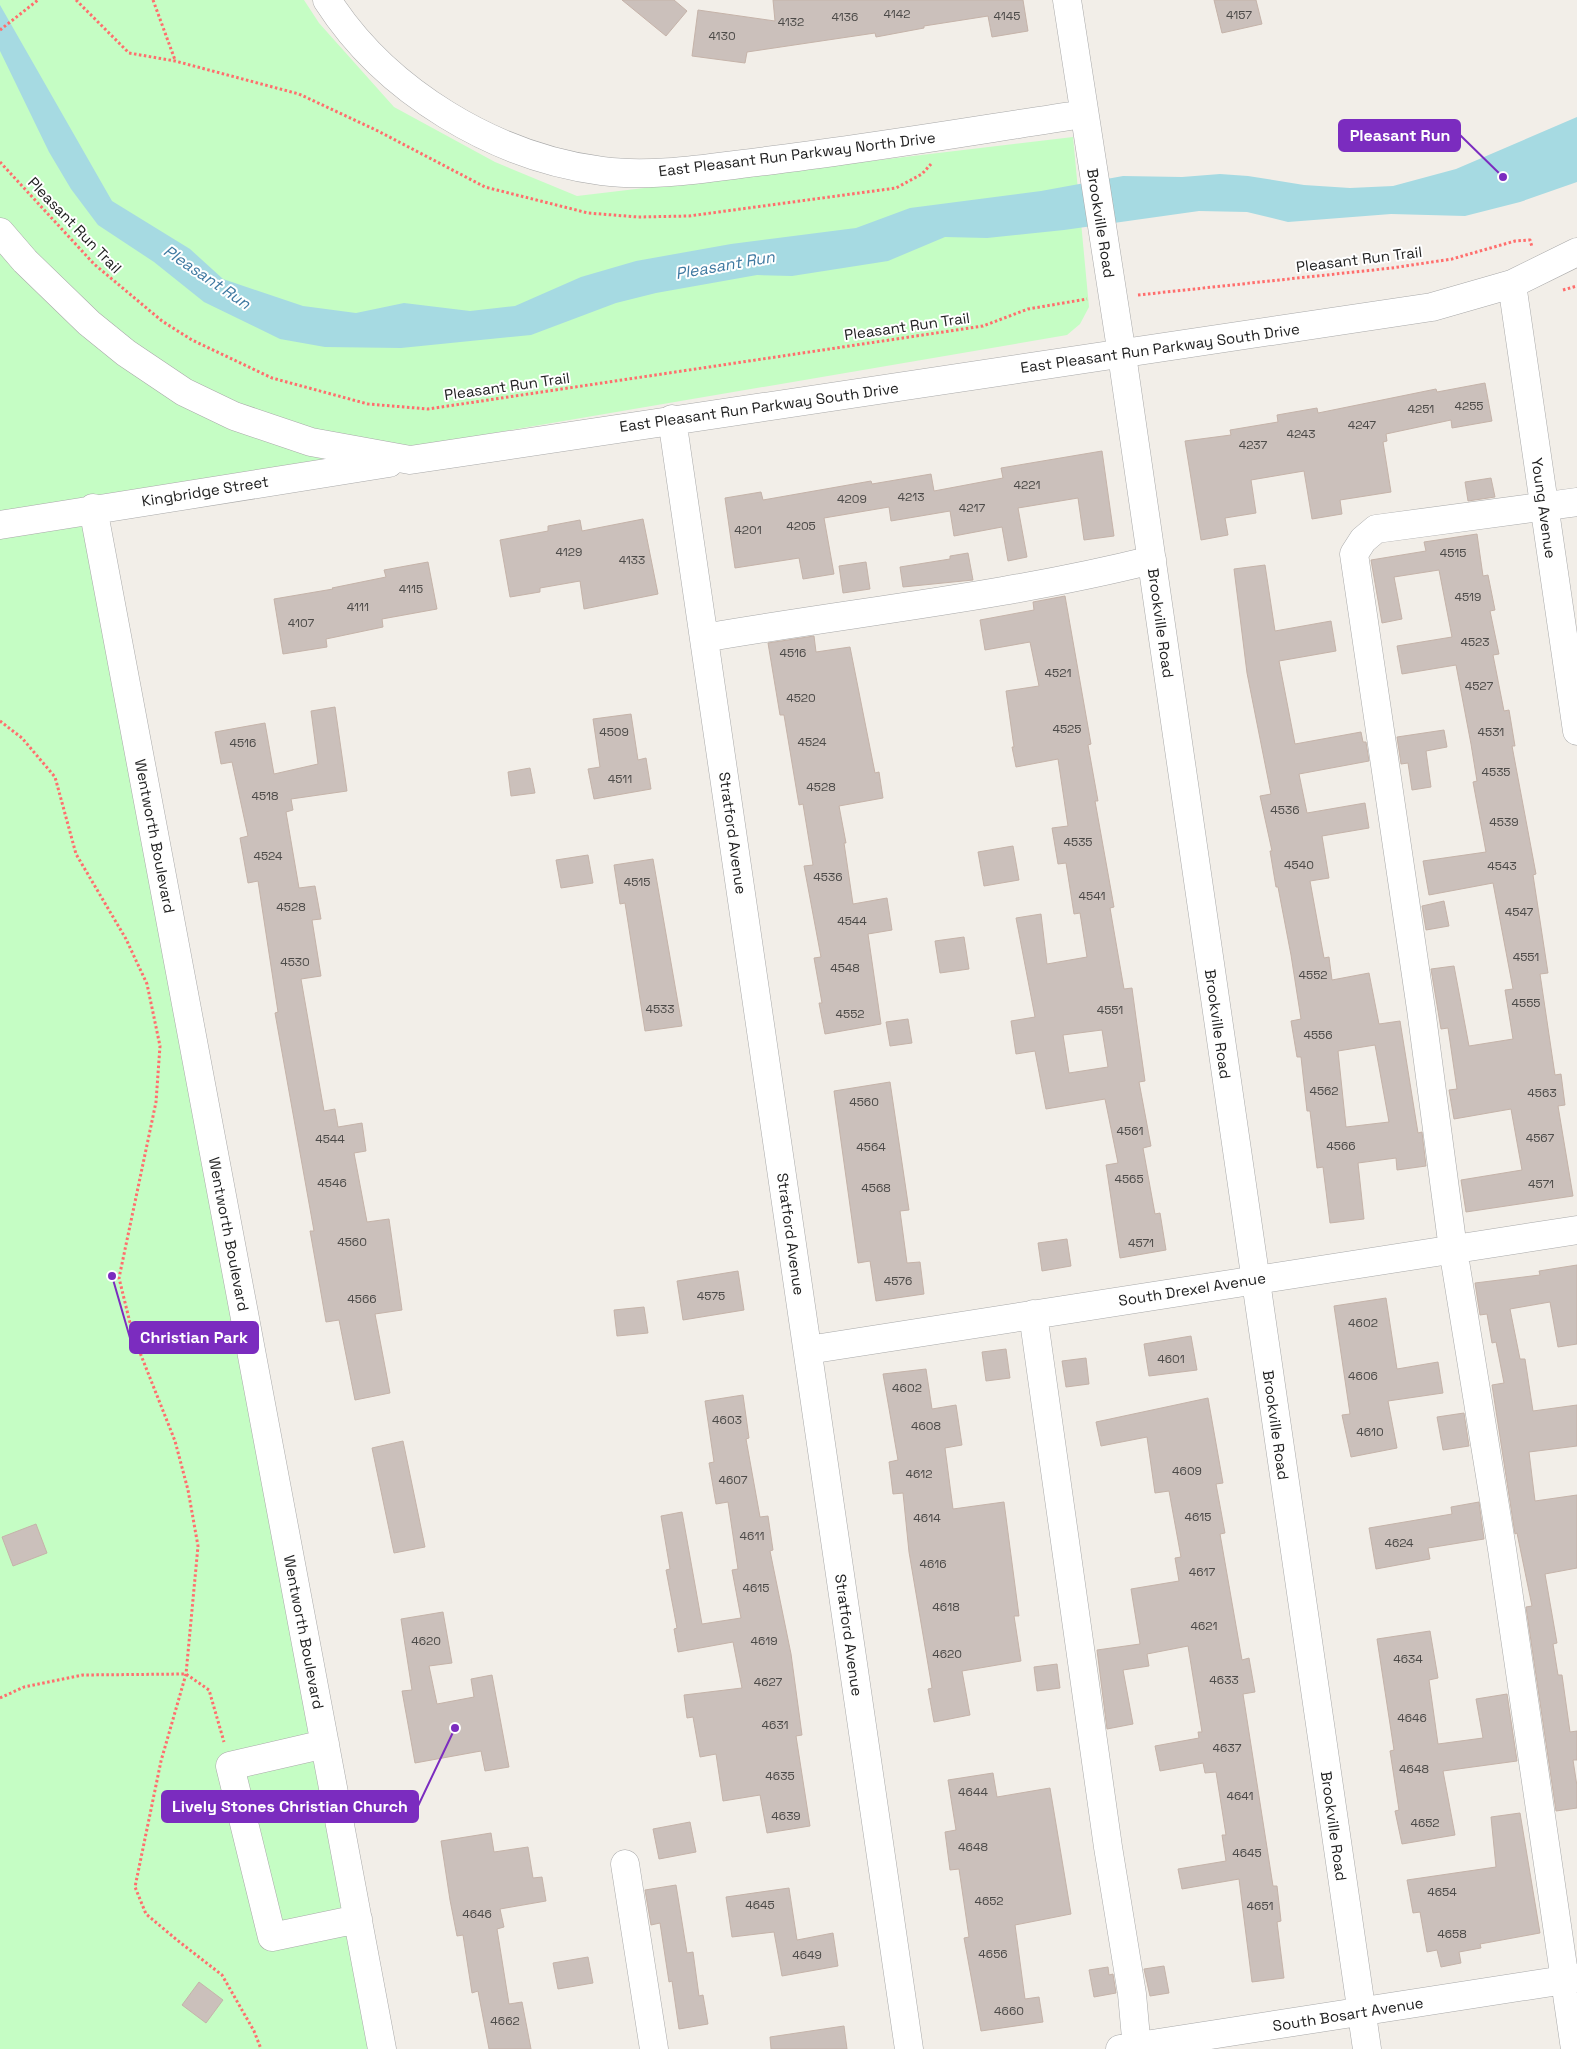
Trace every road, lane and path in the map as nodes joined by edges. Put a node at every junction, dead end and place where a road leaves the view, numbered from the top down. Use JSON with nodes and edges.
{"nodes":[{"id":1,"x":38,"y":0,"type":"edge"},
{"id":2,"x":154,"y":0,"type":"edge"},
{"id":3,"x":327,"y":0,"type":"edge"},
{"id":4,"x":1067,"y":0,"type":"edge"},
{"id":5,"x":0,"y":30,"type":"edge"},
{"id":6,"x":175,"y":61,"type":"dead end"},
{"id":7,"x":1084,"y":114,"type":"junction"},
{"id":8,"x":0,"y":162,"type":"edge"},
{"id":9,"x":0,"y":232,"type":"edge"},
{"id":10,"x":1577,"y":252,"type":"edge"},
{"id":11,"x":1544,"y":270,"type":"junction"},
{"id":12,"x":1512,"y":284,"type":"junction"},
{"id":13,"x":1577,"y":286,"type":"edge"},
{"id":14,"x":1105,"y":291,"type":"junction"},
{"id":15,"x":1122,"y":355,"type":"junction"},
{"id":16,"x":672,"y":419,"type":"junction"},
{"id":17,"x":410,"y":460,"type":"junction"},
{"id":18,"x":1577,"y":502,"type":"edge"},
{"id":19,"x":93,"y":508,"type":"junction"},
{"id":20,"x":1544,"y":508,"type":"junction"},
{"id":21,"x":0,"y":525,"type":"edge"},
{"id":22,"x":1152,"y":560,"type":"junction"},
{"id":23,"x":704,"y":638,"type":"junction"},
{"id":24,"x":0,"y":721,"type":"edge"},
{"id":25,"x":1577,"y":731,"type":"edge"},
{"id":26,"x":1577,"y":1230,"type":"edge"},
{"id":27,"x":1453,"y":1249,"type":"junction"},
{"id":28,"x":1255,"y":1280,"type":"junction"},
{"id":29,"x":1033,"y":1314,"type":"junction"},
{"id":30,"x":808,"y":1350,"type":"junction"},
{"id":31,"x":186,"y":1674,"type":"junction"},
{"id":32,"x":0,"y":1698,"type":"edge"},
{"id":33,"x":325,"y":1744,"type":"junction"},
{"id":34,"x":224,"y":1746,"type":"dead end"},
{"id":35,"x":625,"y":1864,"type":"dead end"},
{"id":36,"x":358,"y":1919,"type":"junction"},
{"id":37,"x":1571,"y":1979,"type":"edge"},
{"id":38,"x":1361,"y":2012,"type":"junction"},
{"id":39,"x":1131,"y":2048,"type":"edge"},
{"id":40,"x":261,"y":2049,"type":"edge"},
{"id":41,"x":382,"y":2049,"type":"edge"},
{"id":42,"x":654,"y":2049,"type":"edge"},
{"id":43,"x":909,"y":2049,"type":"edge"},
{"id":44,"x":1367,"y":2049,"type":"edge"},
{"id":45,"x":1575,"y":2049,"type":"edge"}],
"edges":[{"from":1,"to":5,"type":"path"},
{"from":2,"to":6,"type":"path"},
{"from":3,"to":7,"type":"street","name":"East Pleasant Run Parkway North Drive"},
{"from":4,"to":7,"type":"street","name":"Brookville Road"},
{"from":7,"to":14,"type":"street","name":"Brookville Road"},
{"from":8,"to":14,"type":"path","name":"Pleasant Run Trail"},
{"from":9,"to":17,"type":"street","name":"East Pleasant Run Parkway South Drive"},
{"from":10,"to":11,"type":"street","name":"East Pleasant Run Parkway South Drive"},
{"from":11,"to":12,"type":"street","name":"East Pleasant Run Parkway South Drive"},
{"from":11,"to":13,"type":"path","name":"Pleasant Run Trail"},
{"from":11,"to":14,"type":"path","name":"Pleasant Run Trail"},
{"from":12,"to":15,"type":"street","name":"East Pleasant Run Parkway South Drive"},
{"from":12,"to":20,"type":"street","name":"Young Avenue"},
{"from":14,"to":15,"type":"street","name":"Brookville Road"},
{"from":15,"to":16,"type":"street","name":"East Pleasant Run Parkway South Drive"},
{"from":15,"to":22,"type":"street","name":"Brookville Road"},
{"from":16,"to":17,"type":"street","name":"East Pleasant Run Parkway South Drive"},
{"from":16,"to":23,"type":"street","name":"Stratford Avenue"},
{"from":17,"to":19,"type":"street","name":"Kingbridge Street"},
{"from":18,"to":20,"type":"street"},
{"from":19,"to":21,"type":"street","name":"Kingbridge Street"},
{"from":19,"to":33,"type":"street","name":"Wentworth Boulevard"},
{"from":20,"to":25,"type":"street","name":"Young Avenue"},
{"from":20,"to":27,"type":"street"},
{"from":22,"to":23,"type":"street"},
{"from":22,"to":28,"type":"street","name":"Brookville Road"},
{"from":23,"to":30,"type":"street","name":"Stratford Avenue"},
{"from":24,"to":31,"type":"path"},
{"from":26,"to":27,"type":"street","name":"South Drexel Avenue"},
{"from":27,"to":28,"type":"street","name":"South Drexel Avenue"},
{"from":27,"to":37,"type":"street"},
{"from":28,"to":29,"type":"street","name":"South Drexel Avenue"},
{"from":28,"to":38,"type":"street","name":"Brookville Road"},
{"from":29,"to":30,"type":"street","name":"South Drexel Avenue"},
{"from":29,"to":39,"type":"street"},
{"from":30,"to":43,"type":"street","name":"Stratford Avenue"},
{"from":31,"to":32,"type":"path"},
{"from":31,"to":34,"type":"path"},
{"from":31,"to":40,"type":"path"},
{"from":33,"to":36,"type":"street","name":"Wentworth Boulevard"},
{"from":33,"to":36,"type":"street"},
{"from":35,"to":42,"type":"street"},
{"from":36,"to":41,"type":"street","name":"Wentworth Boulevard"},
{"from":37,"to":38,"type":"street","name":"South Bosart Avenue"},
{"from":37,"to":45,"type":"street"},
{"from":38,"to":39,"type":"street","name":"South Bosart Avenue"},
{"from":38,"to":44,"type":"street","name":"Brookville Road"}]}
